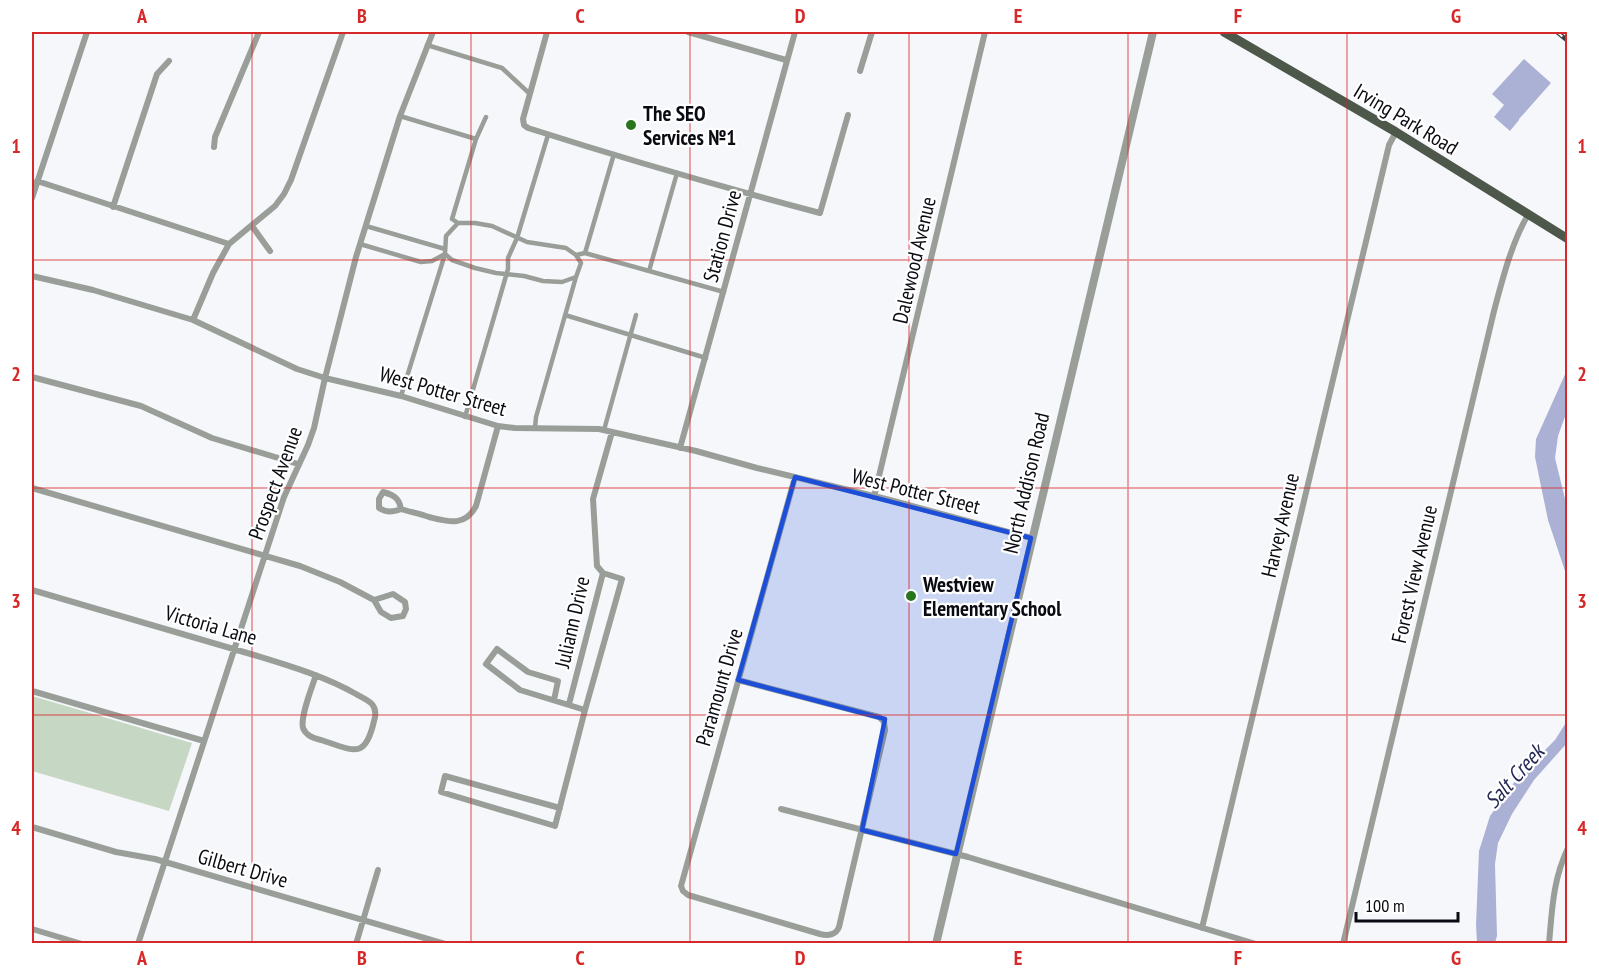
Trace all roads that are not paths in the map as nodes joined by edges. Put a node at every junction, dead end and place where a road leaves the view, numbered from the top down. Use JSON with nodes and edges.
{"nodes":[{"id":1,"x":87,"y":32,"type":"edge"},
{"id":2,"x":259,"y":32,"type":"edge"},
{"id":3,"x":343,"y":32,"type":"edge"},
{"id":4,"x":433,"y":32,"type":"edge"},
{"id":5,"x":547,"y":32,"type":"edge"},
{"id":6,"x":688,"y":32,"type":"edge"},
{"id":7,"x":795,"y":32,"type":"edge"},
{"id":8,"x":872,"y":32,"type":"edge"},
{"id":9,"x":985,"y":32,"type":"edge"},
{"id":10,"x":1153,"y":32,"type":"edge"},
{"id":11,"x":1224,"y":32,"type":"edge"},
{"id":12,"x":427,"y":45,"type":"junction"},
{"id":13,"x":786,"y":60,"type":"junction"},
{"id":14,"x":169,"y":61,"type":"dead end"},
{"id":15,"x":860,"y":71,"type":"dead end"},
{"id":16,"x":530,"y":94,"type":"junction"},
{"id":17,"x":848,"y":115,"type":"dead end"},
{"id":18,"x":400,"y":116,"type":"junction"},
{"id":19,"x":486,"y":117,"type":"dead end"},
{"id":20,"x":1396,"y":132,"type":"junction"},
{"id":21,"x":548,"y":135,"type":"junction"},
{"id":22,"x":476,"y":139,"type":"junction"},
{"id":23,"x":214,"y":147,"type":"dead end"},
{"id":24,"x":614,"y":154,"type":"junction"},
{"id":25,"x":677,"y":172,"type":"junction"},
{"id":26,"x":37,"y":181,"type":"junction"},
{"id":27,"x":750,"y":194,"type":"junction"},
{"id":28,"x":32,"y":198,"type":"edge"},
{"id":29,"x":113,"y":207,"type":"junction"},
{"id":30,"x":1528,"y":216,"type":"junction"},
{"id":31,"x":458,"y":223,"type":"junction"},
{"id":32,"x":252,"y":226,"type":"junction"},
{"id":33,"x":366,"y":226,"type":"junction"},
{"id":34,"x":517,"y":238,"type":"junction"},
{"id":35,"x":1568,"y":239,"type":"edge"},
{"id":36,"x":229,"y":244,"type":"junction"},
{"id":37,"x":360,"y":244,"type":"junction"},
{"id":38,"x":270,"y":251,"type":"dead end"},
{"id":39,"x":445,"y":252,"type":"junction"},
{"id":40,"x":585,"y":253,"type":"junction"},
{"id":41,"x":576,"y":255,"type":"junction"},
{"id":42,"x":649,"y":271,"type":"junction"},
{"id":43,"x":506,"y":274,"type":"junction"},
{"id":44,"x":32,"y":276,"type":"edge"},
{"id":45,"x":576,"y":277,"type":"junction"},
{"id":46,"x":724,"y":292,"type":"junction"},
{"id":47,"x":565,"y":315,"type":"junction"},
{"id":48,"x":636,"y":315,"type":"dead end"},
{"id":49,"x":193,"y":320,"type":"junction"},
{"id":50,"x":631,"y":335,"type":"junction"},
{"id":51,"x":706,"y":358,"type":"junction"},
{"id":52,"x":32,"y":377,"type":"edge"},
{"id":53,"x":324,"y":378,"type":"junction"},
{"id":54,"x":401,"y":396,"type":"junction"},
{"id":55,"x":465,"y":417,"type":"junction"},
{"id":56,"x":498,"y":426,"type":"junction"},
{"id":57,"x":535,"y":428,"type":"junction"},
{"id":58,"x":603,"y":430,"type":"junction"},
{"id":59,"x":612,"y":432,"type":"junction"},
{"id":60,"x":680,"y":448,"type":"junction"},
{"id":61,"x":298,"y":464,"type":"junction"},
{"id":62,"x":795,"y":477,"type":"junction"},
{"id":63,"x":32,"y":488,"type":"edge"},
{"id":64,"x":874,"y":497,"type":"junction"},
{"id":65,"x":401,"y":509,"type":"dead end"},
{"id":66,"x":1031,"y":538,"type":"junction"},
{"id":67,"x":265,"y":556,"type":"junction"},
{"id":68,"x":603,"y":573,"type":"junction"},
{"id":69,"x":32,"y":590,"type":"edge"},
{"id":70,"x":374,"y":600,"type":"junction"},
{"id":71,"x":234,"y":649,"type":"junction"},
{"id":72,"x":315,"y":675,"type":"junction"},
{"id":73,"x":738,"y":680,"type":"junction"},
{"id":74,"x":32,"y":691,"type":"edge"},
{"id":75,"x":554,"y":700,"type":"junction"},
{"id":76,"x":569,"y":704,"type":"junction"},
{"id":77,"x":585,"y":710,"type":"junction"},
{"id":78,"x":204,"y":741,"type":"junction"},
{"id":79,"x":560,"y":808,"type":"junction"},
{"id":80,"x":782,"y":809,"type":"dead end"},
{"id":81,"x":32,"y":827,"type":"edge"},
{"id":82,"x":861,"y":830,"type":"junction"},
{"id":83,"x":1568,"y":848,"type":"edge"},
{"id":84,"x":956,"y":854,"type":"junction"},
{"id":85,"x":164,"y":862,"type":"junction"},
{"id":86,"x":378,"y":870,"type":"dead end"},
{"id":87,"x":363,"y":920,"type":"junction"},
{"id":88,"x":1202,"y":928,"type":"junction"},
{"id":89,"x":32,"y":929,"type":"edge"},
{"id":90,"x":1232,"y":940,"type":"edge"},
{"id":91,"x":82,"y":944,"type":"edge"},
{"id":92,"x":138,"y":944,"type":"edge"},
{"id":93,"x":356,"y":944,"type":"edge"},
{"id":94,"x":445,"y":944,"type":"edge"},
{"id":95,"x":936,"y":944,"type":"edge"},
{"id":96,"x":1256,"y":944,"type":"edge"},
{"id":97,"x":1343,"y":944,"type":"edge"},
{"id":98,"x":1549,"y":944,"type":"edge"}],
"edges":[{"from":1,"to":26,"type":"street"},
{"from":2,"to":23,"type":"street"},
{"from":3,"to":32,"type":"street"},
{"from":4,"to":12,"type":"street","name":"Prospect Avenue"},
{"from":5,"to":16,"type":"street"},
{"from":6,"to":13,"type":"street"},
{"from":7,"to":13,"type":"street","name":"Station Drive"},
{"from":8,"to":15,"type":"street"},
{"from":9,"to":64,"type":"street","name":"Dalewood Avenue"},
{"from":10,"to":66,"type":"street","name":"North Addison Road"},
{"from":11,"to":20,"type":"main road","name":"Irving Park Road"},
{"from":12,"to":16,"type":"street"},
{"from":12,"to":18,"type":"street","name":"Prospect Avenue"},
{"from":13,"to":27,"type":"street","name":"Station Drive"},
{"from":14,"to":29,"type":"street"},
{"from":16,"to":21,"type":"street"},
{"from":17,"to":27,"type":"street"},
{"from":18,"to":22,"type":"street"},
{"from":18,"to":33,"type":"street","name":"Prospect Avenue"},
{"from":19,"to":22,"type":"street"},
{"from":20,"to":30,"type":"main road","name":"Irving Park Road"},
{"from":20,"to":88,"type":"street","name":"Harvey Avenue"},
{"from":21,"to":24,"type":"street"},
{"from":21,"to":34,"type":"street"},
{"from":22,"to":31,"type":"street"},
{"from":24,"to":25,"type":"street"},
{"from":24,"to":40,"type":"street"},
{"from":25,"to":27,"type":"street"},
{"from":25,"to":42,"type":"street"},
{"from":26,"to":28,"type":"street"},
{"from":26,"to":29,"type":"street"},
{"from":27,"to":46,"type":"street","name":"Station Drive"},
{"from":29,"to":36,"type":"street"},
{"from":30,"to":35,"type":"main road","name":"Irving Park Road"},
{"from":30,"to":97,"type":"street","name":"Forest View Avenue"},
{"from":31,"to":34,"type":"street"},
{"from":31,"to":39,"type":"street"},
{"from":32,"to":36,"type":"street"},
{"from":32,"to":38,"type":"street"},
{"from":33,"to":37,"type":"street","name":"Prospect Avenue"},
{"from":33,"to":39,"type":"street"},
{"from":34,"to":41,"type":"street"},
{"from":34,"to":43,"type":"street"},
{"from":36,"to":49,"type":"street"},
{"from":37,"to":39,"type":"street"},
{"from":37,"to":53,"type":"street","name":"Prospect Avenue"},
{"from":39,"to":43,"type":"street"},
{"from":39,"to":54,"type":"street"},
{"from":40,"to":41,"type":"street"},
{"from":40,"to":42,"type":"street"},
{"from":41,"to":45,"type":"street"},
{"from":42,"to":46,"type":"street"},
{"from":43,"to":45,"type":"street"},
{"from":43,"to":55,"type":"street"},
{"from":44,"to":49,"type":"street","name":"West Potter Street"},
{"from":45,"to":47,"type":"street"},
{"from":46,"to":51,"type":"street","name":"Station Drive"},
{"from":47,"to":50,"type":"street"},
{"from":47,"to":57,"type":"street"},
{"from":48,"to":50,"type":"street"},
{"from":49,"to":53,"type":"street","name":"West Potter Street"},
{"from":50,"to":51,"type":"street"},
{"from":50,"to":58,"type":"street"},
{"from":51,"to":60,"type":"street","name":"Station Drive"},
{"from":52,"to":61,"type":"street"},
{"from":53,"to":54,"type":"street","name":"West Potter Street"},
{"from":53,"to":61,"type":"street","name":"Prospect Avenue"},
{"from":54,"to":55,"type":"street","name":"West Potter Street"},
{"from":55,"to":56,"type":"street","name":"West Potter Street"},
{"from":56,"to":57,"type":"street","name":"West Potter Street"},
{"from":56,"to":65,"type":"street"},
{"from":57,"to":58,"type":"street","name":"West Potter Street"},
{"from":58,"to":59,"type":"street","name":"West Potter Street"},
{"from":59,"to":60,"type":"street","name":"West Potter Street"},
{"from":59,"to":68,"type":"street","name":"Juliann Drive"},
{"from":60,"to":62,"type":"street","name":"West Potter Street"},
{"from":61,"to":67,"type":"street","name":"Prospect Avenue"},
{"from":62,"to":64,"type":"street","name":"West Potter Street"},
{"from":62,"to":73,"type":"street","name":"Paramount Drive"},
{"from":63,"to":67,"type":"street"},
{"from":64,"to":66,"type":"street","name":"West Potter Street"},
{"from":66,"to":84,"type":"street","name":"North Addison Road"},
{"from":67,"to":70,"type":"street"},
{"from":67,"to":71,"type":"street","name":"Prospect Avenue"},
{"from":68,"to":76,"type":"street","name":"Juliann Drive"},
{"from":68,"to":77,"type":"street"},
{"from":69,"to":71,"type":"street","name":"Victoria Lane"},
{"from":70,"to":70,"type":"street"},
{"from":71,"to":72,"type":"street","name":"Victoria Lane"},
{"from":71,"to":78,"type":"street","name":"Prospect Avenue"},
{"from":72,"to":72,"type":"street","name":"Victoria Lane"},
{"from":73,"to":82,"type":"street"},
{"from":73,"to":82,"type":"street","name":"Paramount Drive"},
{"from":74,"to":78,"type":"street"},
{"from":75,"to":75,"type":"street"},
{"from":75,"to":76,"type":"street"},
{"from":76,"to":77,"type":"street"},
{"from":77,"to":79,"type":"street"},
{"from":78,"to":85,"type":"street","name":"Prospect Avenue"},
{"from":79,"to":79,"type":"street"},
{"from":80,"to":82,"type":"street"},
{"from":81,"to":85,"type":"street","name":"Gilbert Drive"},
{"from":82,"to":84,"type":"street"},
{"from":83,"to":98,"type":"street"},
{"from":84,"to":88,"type":"street"},
{"from":84,"to":95,"type":"street","name":"North Addison Road"},
{"from":85,"to":87,"type":"street","name":"Gilbert Drive"},
{"from":85,"to":92,"type":"street","name":"Prospect Avenue"},
{"from":86,"to":87,"type":"street"},
{"from":87,"to":93,"type":"street"},
{"from":87,"to":94,"type":"street","name":"Gilbert Drive"},
{"from":88,"to":90,"type":"street"},
{"from":89,"to":91,"type":"street"},
{"from":90,"to":96,"type":"street"}]}
